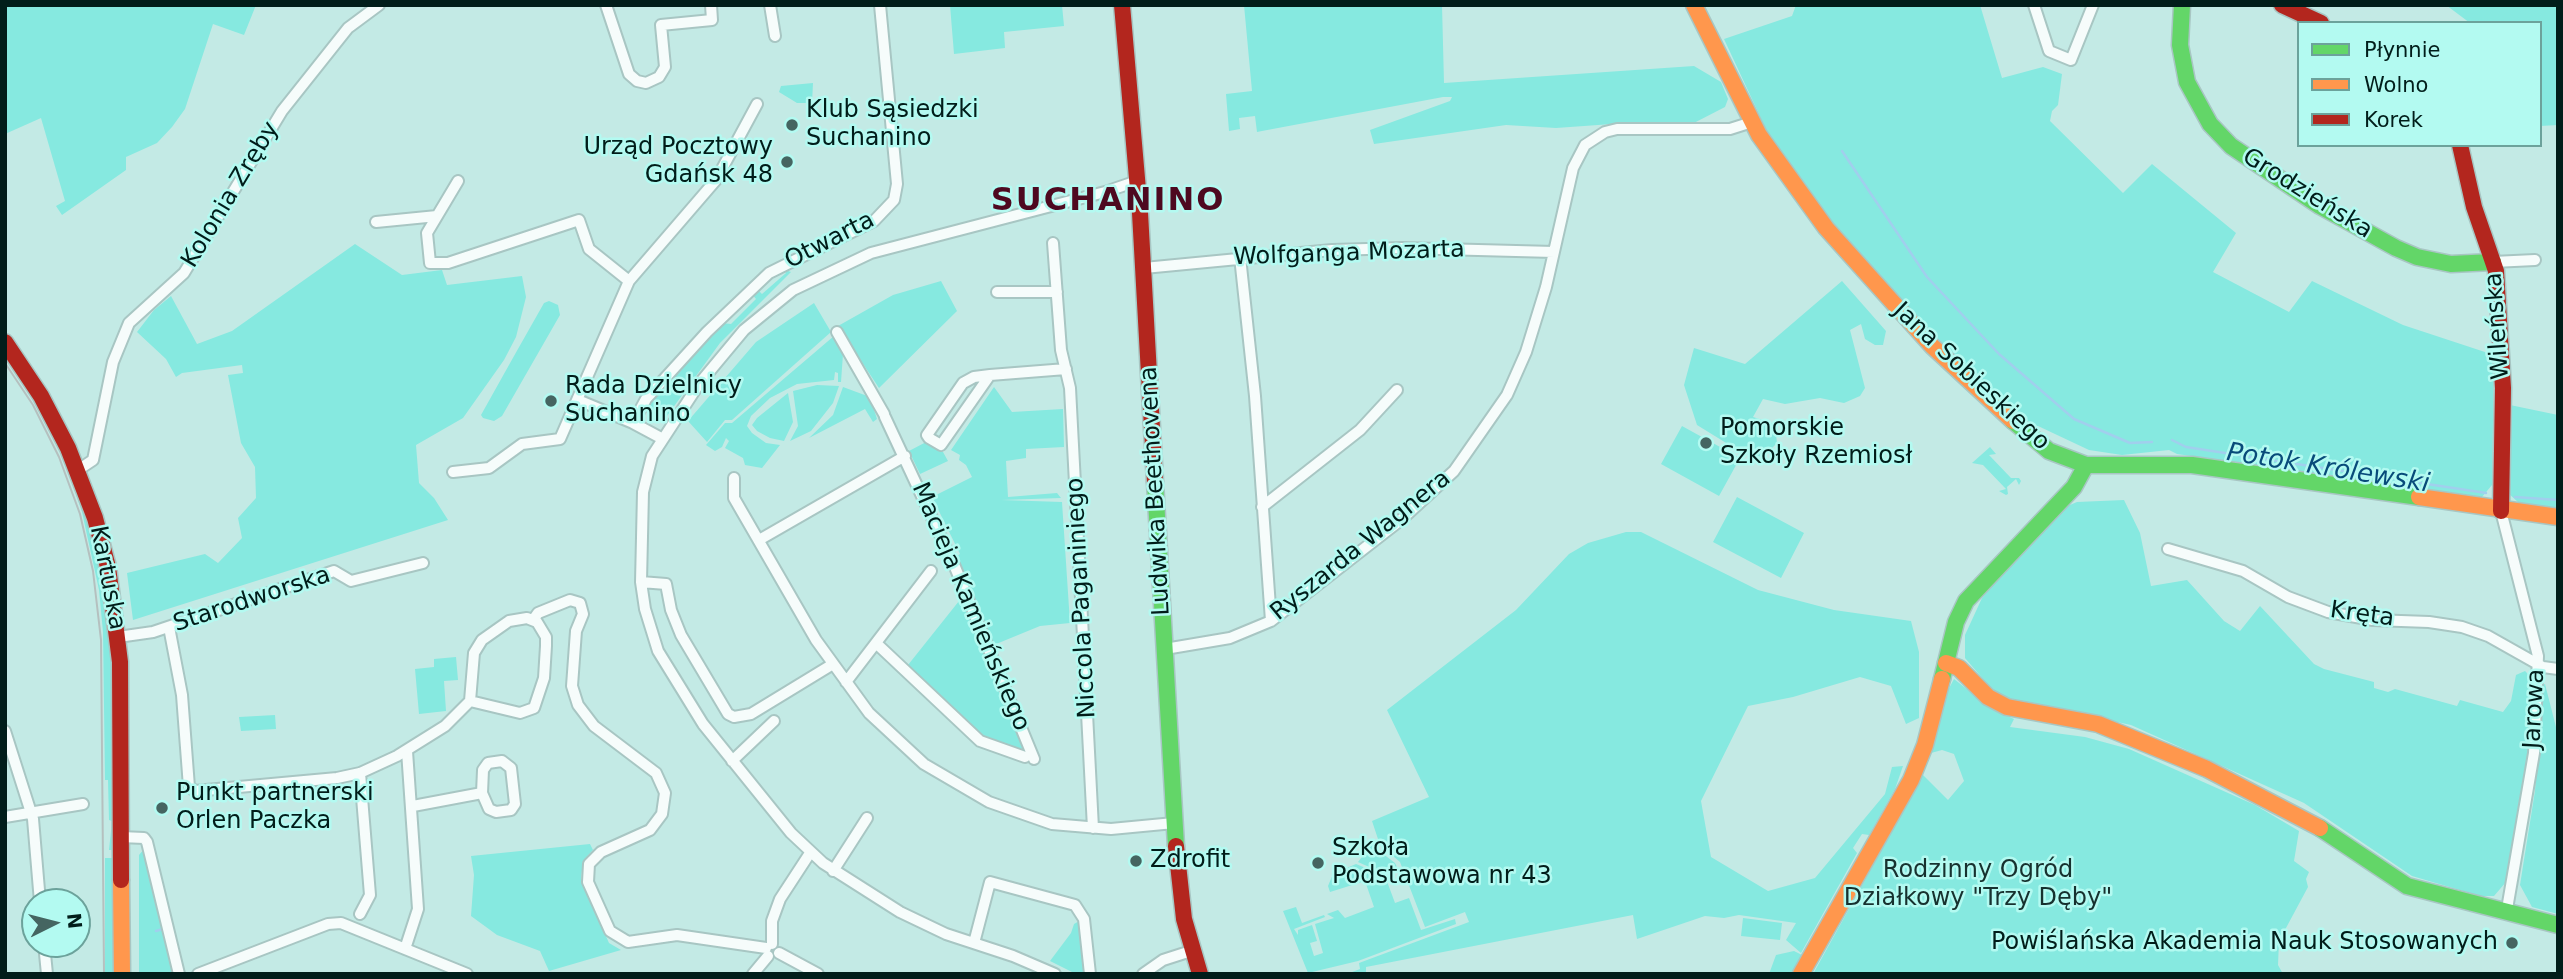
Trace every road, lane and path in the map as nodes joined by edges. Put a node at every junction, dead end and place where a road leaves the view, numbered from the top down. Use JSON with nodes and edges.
{"nodes":[{"id":1,"x":379,"y":5,"type":"edge"},
{"id":2,"x":606,"y":5,"type":"edge"},
{"id":3,"x":711,"y":5,"type":"edge"},
{"id":4,"x":770,"y":5,"type":"edge"},
{"id":5,"x":880,"y":5,"type":"edge"},
{"id":6,"x":1122,"y":5,"type":"edge"},
{"id":7,"x":1694,"y":5,"type":"edge"},
{"id":8,"x":2034,"y":5,"type":"edge"},
{"id":9,"x":2092,"y":5,"type":"edge"},
{"id":10,"x":2182,"y":5,"type":"edge"},
{"id":11,"x":2282,"y":5,"type":"edge"},
{"id":12,"x":2317,"y":21,"type":"edge"},
{"id":13,"x":775,"y":36,"type":"dead end"},
{"id":14,"x":757,"y":104,"type":"dead end"},
{"id":15,"x":1752,"y":122,"type":"junction"},
{"id":16,"x":2460,"y":147,"type":"edge"},
{"id":17,"x":458,"y":181,"type":"dead end"},
{"id":18,"x":1137,"y":181,"type":"junction"},
{"id":19,"x":437,"y":216,"type":"junction"},
{"id":20,"x":376,"y":222,"type":"dead end"},
{"id":21,"x":1054,"y":243,"type":"dead end"},
{"id":22,"x":1554,"y":252,"type":"junction"},
{"id":23,"x":1240,"y":257,"type":"junction"},
{"id":24,"x":2535,"y":260,"type":"dead end"},
{"id":25,"x":2494,"y":262,"type":"junction"},
{"id":26,"x":1144,"y":268,"type":"junction"},
{"id":27,"x":629,"y":281,"type":"junction"},
{"id":28,"x":997,"y":292,"type":"dead end"},
{"id":29,"x":1057,"y":292,"type":"junction"},
{"id":30,"x":837,"y":332,"type":"dead end"},
{"id":31,"x":5,"y":342,"type":"edge"},
{"id":32,"x":1066,"y":369,"type":"junction"},
{"id":33,"x":990,"y":376,"type":"junction"},
{"id":34,"x":1397,"y":390,"type":"dead end"},
{"id":35,"x":578,"y":400,"type":"junction"},
{"id":36,"x":633,"y":423,"type":"junction"},
{"id":37,"x":661,"y":438,"type":"junction"},
{"id":38,"x":905,"y":456,"type":"junction"},
{"id":39,"x":2086,"y":465,"type":"junction"},
{"id":40,"x":78,"y":470,"type":"junction"},
{"id":41,"x":453,"y":472,"type":"dead end"},
{"id":42,"x":734,"y":478,"type":"dead end"},
{"id":43,"x":1262,"y":508,"type":"junction"},
{"id":44,"x":2501,"y":511,"type":"junction"},
{"id":45,"x":2558,"y":517,"type":"edge"},
{"id":46,"x":759,"y":540,"type":"junction"},
{"id":47,"x":2168,"y":549,"type":"dead end"},
{"id":48,"x":423,"y":563,"type":"dead end"},
{"id":49,"x":931,"y":571,"type":"dead end"},
{"id":50,"x":641,"y":582,"type":"junction"},
{"id":51,"x":533,"y":620,"type":"junction"},
{"id":52,"x":1271,"y":621,"type":"junction"},
{"id":53,"x":169,"y":627,"type":"junction"},
{"id":54,"x":118,"y":636,"type":"junction"},
{"id":55,"x":877,"y":644,"type":"junction"},
{"id":56,"x":1165,"y":649,"type":"junction"},
{"id":57,"x":1946,"y":663,"type":"junction"},
{"id":58,"x":2537,"y":663,"type":"junction"},
{"id":59,"x":833,"y":664,"type":"junction"},
{"id":60,"x":2558,"y":669,"type":"edge"},
{"id":61,"x":846,"y":682,"type":"junction"},
{"id":62,"x":470,"y":701,"type":"junction"},
{"id":63,"x":774,"y":721,"type":"dead end"},
{"id":64,"x":5,"y":731,"type":"edge"},
{"id":65,"x":407,"y":751,"type":"junction"},
{"id":66,"x":732,"y":761,"type":"junction"},
{"id":67,"x":360,"y":773,"type":"junction"},
{"id":68,"x":482,"y":793,"type":"junction"},
{"id":69,"x":83,"y":804,"type":"dead end"},
{"id":70,"x":413,"y":806,"type":"junction"},
{"id":71,"x":31,"y":812,"type":"junction"},
{"id":72,"x":5,"y":817,"type":"edge"},
{"id":73,"x":867,"y":818,"type":"dead end"},
{"id":74,"x":1174,"y":823,"type":"junction"},
{"id":75,"x":1093,"y":828,"type":"junction"},
{"id":76,"x":121,"y":837,"type":"junction"},
{"id":77,"x":810,"y":853,"type":"junction"},
{"id":78,"x":833,"y":871,"type":"junction"},
{"id":79,"x":39,"y":888,"type":"edge"},
{"id":80,"x":2507,"y":909,"type":"junction"},
{"id":81,"x":360,"y":914,"type":"dead end"},
{"id":82,"x":2558,"y":925,"type":"edge"},
{"id":83,"x":974,"y":943,"type":"junction"},
{"id":84,"x":405,"y":949,"type":"junction"},
{"id":85,"x":771,"y":950,"type":"junction"},
{"id":86,"x":1191,"y":951,"type":"junction"},
{"id":87,"x":122,"y":974,"type":"edge"},
{"id":88,"x":180,"y":974,"type":"edge"},
{"id":89,"x":198,"y":974,"type":"edge"},
{"id":90,"x":467,"y":974,"type":"edge"},
{"id":91,"x":753,"y":974,"type":"edge"},
{"id":92,"x":818,"y":974,"type":"edge"},
{"id":93,"x":1055,"y":974,"type":"edge"},
{"id":94,"x":1090,"y":974,"type":"edge"},
{"id":95,"x":1143,"y":974,"type":"edge"},
{"id":96,"x":1200,"y":974,"type":"edge"},
{"id":97,"x":1801,"y":974,"type":"edge"}],
"edges":[{"from":1,"to":40,"type":"street","name":"Kolonia Zręby"},
{"from":2,"to":3,"type":"street"},
{"from":4,"to":13,"type":"street"},
{"from":5,"to":36,"type":"street","name":"Otwarta"},
{"from":6,"to":18,"type":"street","name":"Ludwika Beethovena"},
{"from":7,"to":15,"type":"street","name":"Jana Sobieskiego"},
{"from":8,"to":9,"type":"street"},
{"from":10,"to":25,"type":"street","name":"Grodzieńska"},
{"from":11,"to":12,"type":"street"},
{"from":14,"to":27,"type":"street"},
{"from":15,"to":22,"type":"street","name":"Ryszarda Wagnera"},
{"from":15,"to":39,"type":"street","name":"Jana Sobieskiego"},
{"from":16,"to":25,"type":"street","name":"Wileńska"},
{"from":17,"to":19,"type":"street"},
{"from":18,"to":26,"type":"street","name":"Ludwika Beethovena"},
{"from":18,"to":37,"type":"street"},
{"from":19,"to":20,"type":"street"},
{"from":19,"to":27,"type":"street"},
{"from":21,"to":29,"type":"street","name":"Niccola Paganiniego"},
{"from":22,"to":23,"type":"street","name":"Wolfganga Mozarta"},
{"from":22,"to":52,"type":"street","name":"Ryszarda Wagnera"},
{"from":23,"to":26,"type":"street","name":"Wolfganga Mozarta"},
{"from":23,"to":43,"type":"street"},
{"from":24,"to":25,"type":"street","name":"Grodzieńska"},
{"from":25,"to":44,"type":"street","name":"Wileńska"},
{"from":26,"to":56,"type":"street","name":"Ludwika Beethovena"},
{"from":27,"to":35,"type":"street"},
{"from":28,"to":29,"type":"street"},
{"from":29,"to":32,"type":"street","name":"Niccola Paganiniego"},
{"from":30,"to":38,"type":"street","name":"Macieja Kamieńskiego"},
{"from":31,"to":40,"type":"street","name":"Kartuska"},
{"from":32,"to":33,"type":"street"},
{"from":32,"to":75,"type":"street","name":"Niccola Paganiniego"},
{"from":33,"to":33,"type":"street"},
{"from":34,"to":43,"type":"street"},
{"from":35,"to":36,"type":"street"},
{"from":35,"to":41,"type":"street"},
{"from":36,"to":37,"type":"street"},
{"from":37,"to":50,"type":"street"},
{"from":38,"to":46,"type":"street","name":"Macieja Kamieńskiego"},
{"from":38,"to":55,"type":"street","name":"Macieja Kamieńskiego"},
{"from":39,"to":44,"type":"street","name":"Jana Sobieskiego"},
{"from":39,"to":57,"type":"street"},
{"from":40,"to":54,"type":"street","name":"Kartuska"},
{"from":42,"to":46,"type":"street"},
{"from":43,"to":52,"type":"street"},
{"from":44,"to":45,"type":"street","name":"Jana Sobieskiego"},
{"from":44,"to":58,"type":"street","name":"Jarowa"},
{"from":46,"to":59,"type":"street"},
{"from":47,"to":58,"type":"street","name":"Kręta"},
{"from":48,"to":53,"type":"street","name":"Starodworska"},
{"from":49,"to":55,"type":"street","name":"Macieja Kamieńskiego"},
{"from":50,"to":59,"type":"street"},
{"from":50,"to":66,"type":"street"},
{"from":51,"to":62,"type":"street"},
{"from":51,"to":62,"type":"street"},
{"from":51,"to":85,"type":"street"},
{"from":52,"to":56,"type":"street","name":"Ryszarda Wagnera"},
{"from":53,"to":54,"type":"street","name":"Starodworska"},
{"from":53,"to":67,"type":"street"},
{"from":54,"to":76,"type":"street","name":"Kartuska"},
{"from":55,"to":61,"type":"street","name":"Macieja Kamieńskiego"},
{"from":56,"to":74,"type":"street","name":"Ludwika Beethovena"},
{"from":57,"to":80,"type":"street"},
{"from":57,"to":97,"type":"street"},
{"from":58,"to":60,"type":"street","name":"Kręta"},
{"from":58,"to":80,"type":"street","name":"Jarowa"},
{"from":59,"to":61,"type":"street"},
{"from":61,"to":75,"type":"street"},
{"from":62,"to":65,"type":"street"},
{"from":63,"to":66,"type":"street"},
{"from":64,"to":71,"type":"street"},
{"from":65,"to":67,"type":"street"},
{"from":65,"to":70,"type":"street"},
{"from":66,"to":77,"type":"street"},
{"from":67,"to":81,"type":"street"},
{"from":68,"to":68,"type":"street"},
{"from":68,"to":70,"type":"street"},
{"from":69,"to":71,"type":"street"},
{"from":70,"to":84,"type":"street"},
{"from":71,"to":72,"type":"street"},
{"from":71,"to":79,"type":"street"},
{"from":73,"to":78,"type":"street"},
{"from":74,"to":75,"type":"street"},
{"from":74,"to":86,"type":"street","name":"Ludwika Beethovena"},
{"from":76,"to":87,"type":"street","name":"Kartuska"},
{"from":76,"to":88,"type":"street"},
{"from":77,"to":78,"type":"street"},
{"from":77,"to":85,"type":"street"},
{"from":78,"to":83,"type":"street"},
{"from":80,"to":82,"type":"street"},
{"from":83,"to":93,"type":"street"},
{"from":83,"to":94,"type":"street"},
{"from":84,"to":89,"type":"street"},
{"from":84,"to":90,"type":"street"},
{"from":85,"to":91,"type":"street"},
{"from":85,"to":92,"type":"street"},
{"from":86,"to":95,"type":"street"},
{"from":86,"to":96,"type":"street","name":"Ludwika Beethovena"}]}
